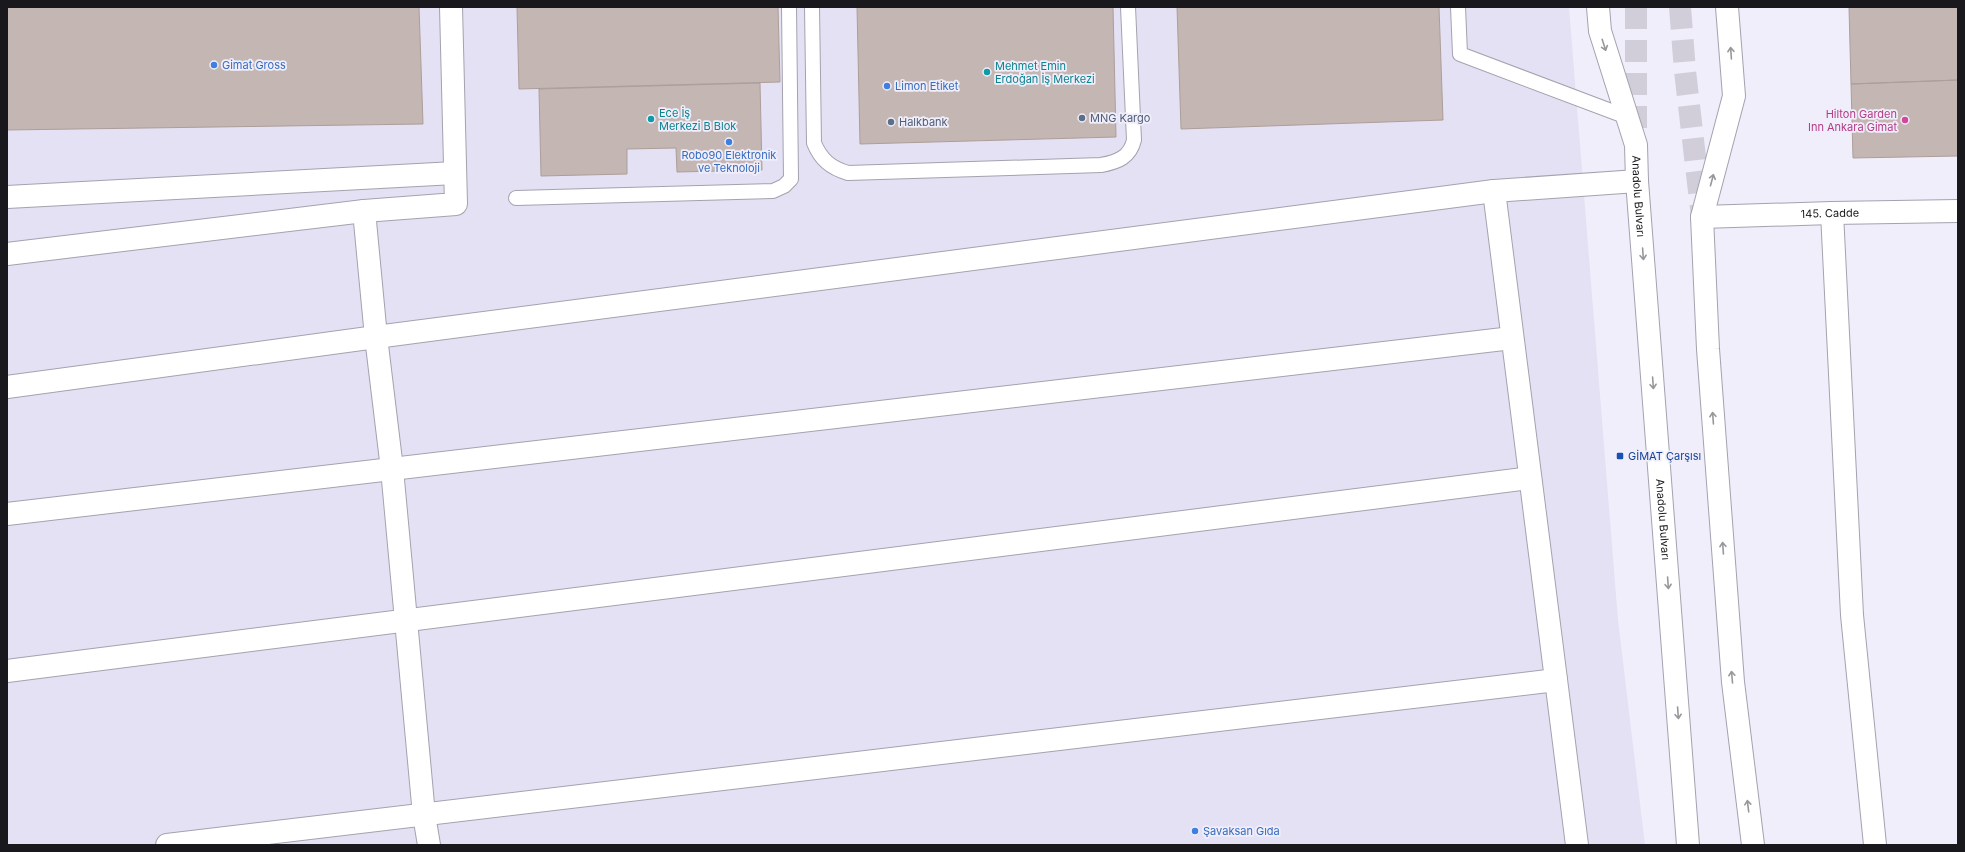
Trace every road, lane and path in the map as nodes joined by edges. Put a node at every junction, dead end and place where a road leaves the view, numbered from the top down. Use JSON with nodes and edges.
{"nodes":[{"id":1,"x":451,"y":7,"type":"edge"},
{"id":2,"x":789,"y":7,"type":"edge"},
{"id":3,"x":812,"y":7,"type":"edge"},
{"id":4,"x":1128,"y":7,"type":"edge"},
{"id":5,"x":1458,"y":7,"type":"edge"},
{"id":6,"x":1598,"y":7,"type":"edge"},
{"id":7,"x":1727,"y":7,"type":"edge"},
{"id":8,"x":1627,"y":117,"type":"junction"},
{"id":9,"x":455,"y":174,"type":"junction"},
{"id":10,"x":1637,"y":182,"type":"junction"},
{"id":11,"x":1494,"y":190,"type":"junction"},
{"id":12,"x":7,"y":197,"type":"edge"},
{"id":13,"x":516,"y":198,"type":"dead end"},
{"id":14,"x":364,"y":211,"type":"junction"},
{"id":15,"x":1958,"y":211,"type":"edge"},
{"id":16,"x":1832,"y":213,"type":"junction"},
{"id":17,"x":1702,"y":217,"type":"junction"},
{"id":18,"x":7,"y":254,"type":"edge"},
{"id":19,"x":376,"y":337,"type":"junction"},
{"id":20,"x":1512,"y":338,"type":"junction"},
{"id":21,"x":7,"y":387,"type":"edge"},
{"id":22,"x":392,"y":469,"type":"junction"},
{"id":23,"x":1530,"y":478,"type":"junction"},
{"id":24,"x":7,"y":514,"type":"edge"},
{"id":25,"x":407,"y":621,"type":"junction"},
{"id":26,"x":7,"y":671,"type":"edge"},
{"id":27,"x":1556,"y":680,"type":"junction"},
{"id":28,"x":424,"y":815,"type":"junction"},
{"id":29,"x":167,"y":845,"type":"edge"},
{"id":30,"x":429,"y":845,"type":"edge"},
{"id":31,"x":1577,"y":845,"type":"edge"},
{"id":32,"x":1688,"y":845,"type":"edge"},
{"id":33,"x":1753,"y":845,"type":"edge"},
{"id":34,"x":1875,"y":845,"type":"edge"}],
"edges":[{"from":1,"to":9,"type":"street"},
{"from":2,"to":13,"type":"lane"},
{"from":3,"to":4,"type":"lane"},
{"from":5,"to":8,"type":"lane"},
{"from":6,"to":8,"type":"street","name":"Anadolu Bulvarı","one_way":true},
{"from":17,"to":7,"type":"street","one_way":true},
{"from":8,"to":10,"type":"street","name":"Anadolu Bulvarı"},
{"from":9,"to":12,"type":"street"},
{"from":9,"to":14,"type":"street"},
{"from":10,"to":11,"type":"street"},
{"from":10,"to":32,"type":"street","name":"Anadolu Bulvarı","one_way":true},
{"from":11,"to":19,"type":"street"},
{"from":11,"to":20,"type":"street"},
{"from":14,"to":18,"type":"street"},
{"from":14,"to":19,"type":"street"},
{"from":15,"to":16,"type":"street","name":"145. Cadde"},
{"from":16,"to":17,"type":"street","name":"145. Cadde"},
{"from":16,"to":34,"type":"street"},
{"from":33,"to":17,"type":"street","one_way":true},
{"from":19,"to":21,"type":"street"},
{"from":19,"to":22,"type":"street"},
{"from":20,"to":22,"type":"street"},
{"from":20,"to":23,"type":"street"},
{"from":22,"to":24,"type":"street"},
{"from":22,"to":25,"type":"street"},
{"from":23,"to":25,"type":"street"},
{"from":23,"to":27,"type":"street"},
{"from":25,"to":26,"type":"street"},
{"from":25,"to":28,"type":"street"},
{"from":27,"to":28,"type":"street"},
{"from":27,"to":31,"type":"street"},
{"from":28,"to":29,"type":"street"},
{"from":28,"to":30,"type":"street"}]}
